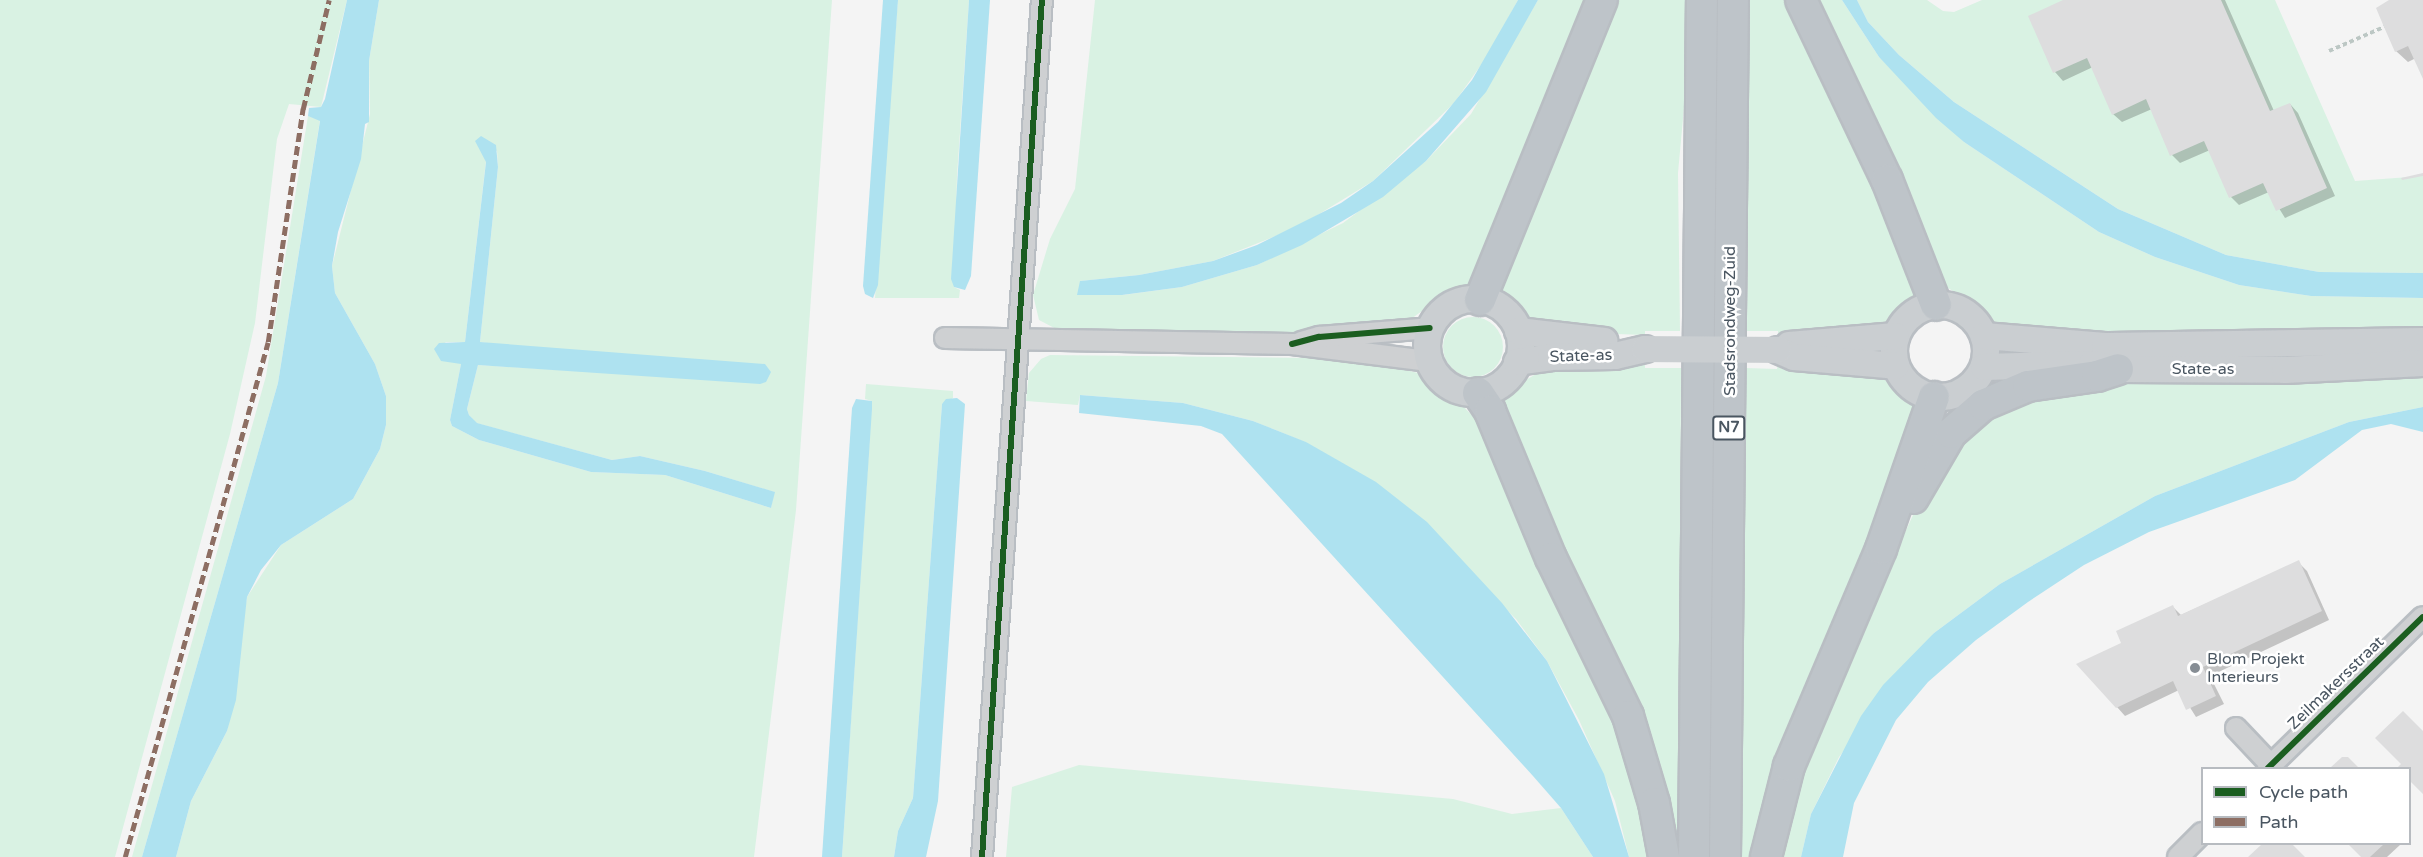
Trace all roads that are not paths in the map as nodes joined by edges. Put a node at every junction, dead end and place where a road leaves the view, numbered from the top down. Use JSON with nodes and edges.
{"nodes":[{"id":1,"x":1042,"y":0,"type":"edge"},
{"id":2,"x":1602,"y":0,"type":"edge"},
{"id":3,"x":1702,"y":0,"type":"edge"},
{"id":4,"x":1733,"y":0,"type":"edge"},
{"id":5,"x":1801,"y":0,"type":"edge"},
{"id":6,"x":1480,"y":300,"type":"junction"},
{"id":7,"x":1936,"y":305,"type":"junction"},
{"id":8,"x":1430,"y":328,"type":"junction"},
{"id":9,"x":1518,"y":331,"type":"junction"},
{"id":10,"x":1896,"y":336,"type":"junction"},
{"id":11,"x":1984,"y":336,"type":"junction"},
{"id":12,"x":945,"y":338,"type":"dead end"},
{"id":13,"x":2423,"y":341,"type":"edge"},
{"id":14,"x":1018,"y":342,"type":"junction"},
{"id":15,"x":1292,"y":344,"type":"junction"},
{"id":16,"x":1645,"y":349,"type":"junction"},
{"id":17,"x":1778,"y":350,"type":"junction"},
{"id":18,"x":1429,"y":360,"type":"junction"},
{"id":19,"x":1517,"y":362,"type":"junction"},
{"id":20,"x":2423,"y":363,"type":"edge"},
{"id":21,"x":1896,"y":366,"type":"junction"},
{"id":22,"x":1984,"y":367,"type":"junction"},
{"id":23,"x":2118,"y":369,"type":"junction"},
{"id":24,"x":1478,"y":393,"type":"junction"},
{"id":25,"x":1934,"y":397,"type":"junction"},
{"id":26,"x":1881,"y":549,"type":"junction"},
{"id":27,"x":2423,"y":616,"type":"edge"},
{"id":28,"x":2236,"y":728,"type":"dead end"},
{"id":29,"x":2269,"y":767,"type":"edge"},
{"id":30,"x":2201,"y":834,"type":"edge"},
{"id":31,"x":982,"y":857,"type":"edge"},
{"id":32,"x":1664,"y":857,"type":"edge"},
{"id":33,"x":1694,"y":857,"type":"edge"},
{"id":34,"x":1725,"y":857,"type":"edge"},
{"id":35,"x":1766,"y":857,"type":"edge"},
{"id":36,"x":2178,"y":857,"type":"edge"}],
"edges":[{"from":1,"to":14,"type":"street"},
{"from":2,"to":6,"type":"highway"},
{"from":3,"to":33,"type":"highway","name":"Stadsrondweg-Zuid","number":"N7"},
{"from":4,"to":34,"type":"highway","name":"Stadsrondweg-Zuid","number":"N7"},
{"from":5,"to":7,"type":"highway"},
{"from":6,"to":8,"type":"main road"},
{"from":6,"to":9,"type":"main road"},
{"from":7,"to":10,"type":"main road"},
{"from":7,"to":11,"type":"main road"},
{"from":8,"to":15,"type":"street"},
{"from":8,"to":18,"type":"main road"},
{"from":9,"to":16,"type":"main road","name":"State-as"},
{"from":9,"to":19,"type":"main road"},
{"from":10,"to":17,"type":"main road","name":"State-as"},
{"from":10,"to":21,"type":"main road"},
{"from":11,"to":13,"type":"main road","name":"State-as"},
{"from":11,"to":22,"type":"main road"},
{"from":12,"to":14,"type":"street"},
{"from":14,"to":15,"type":"street"},
{"from":14,"to":31,"type":"street"},
{"from":15,"to":18,"type":"street"},
{"from":16,"to":17,"type":"main road","name":"State-as","bridge":true},
{"from":16,"to":19,"type":"main road","name":"State-as"},
{"from":17,"to":21,"type":"main road","name":"State-as"},
{"from":18,"to":24,"type":"main road"},
{"from":19,"to":24,"type":"main road"},
{"from":20,"to":23,"type":"main road","name":"State-as"},
{"from":21,"to":25,"type":"main road"},
{"from":22,"to":23,"type":"main road","name":"State-as"},
{"from":22,"to":25,"type":"main road"},
{"from":23,"to":26,"type":"highway"},
{"from":24,"to":32,"type":"highway"},
{"from":25,"to":26,"type":"highway"},
{"from":26,"to":35,"type":"highway"},
{"from":27,"to":29,"type":"street","name":"Zeilmakersstraat"},
{"from":28,"to":29,"type":"street"},
{"from":30,"to":36,"type":"street"}]}
